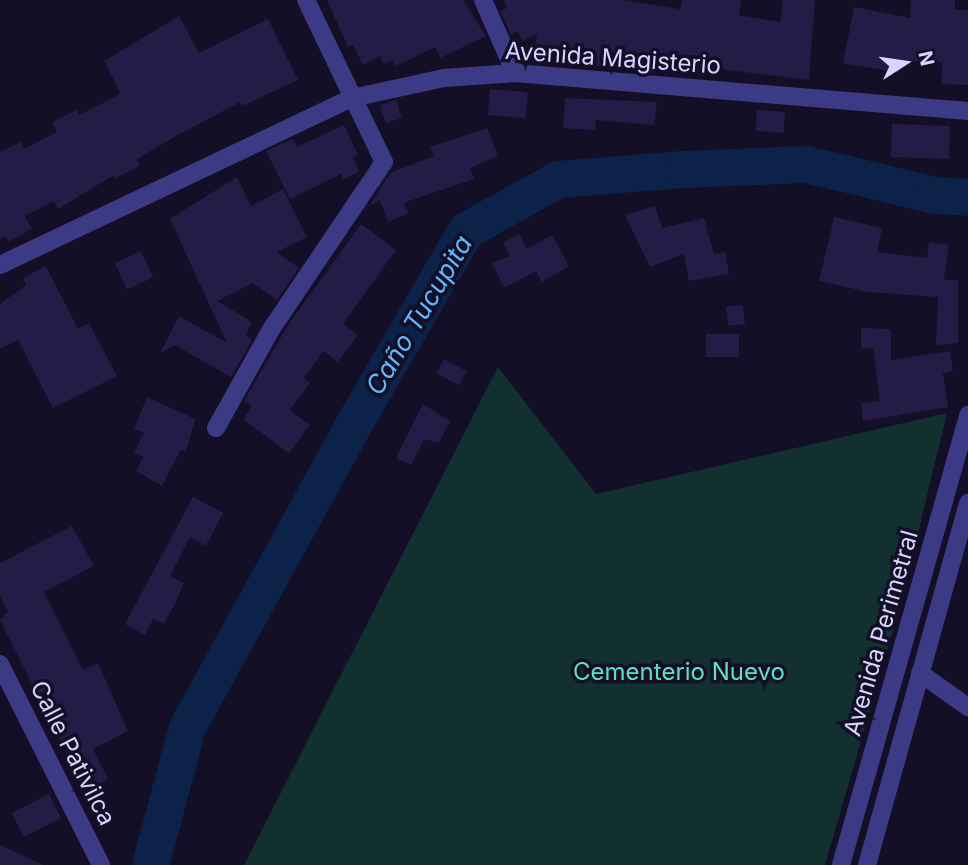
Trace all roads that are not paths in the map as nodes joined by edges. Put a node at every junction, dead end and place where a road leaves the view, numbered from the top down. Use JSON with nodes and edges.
{"nodes":[{"id":1,"x":306,"y":0,"type":"edge"},
{"id":2,"x":483,"y":0,"type":"edge"},
{"id":3,"x":515,"y":73,"type":"junction"},
{"id":4,"x":352,"y":98,"type":"junction"},
{"id":5,"x":968,"y":111,"type":"edge"},
{"id":6,"x":0,"y":265,"type":"edge"},
{"id":7,"x":968,"y":415,"type":"edge"},
{"id":8,"x":216,"y":428,"type":"dead end"},
{"id":9,"x":968,"y":503,"type":"edge"},
{"id":10,"x":0,"y":664,"type":"edge"},
{"id":11,"x":920,"y":673,"type":"junction"},
{"id":12,"x":968,"y":707,"type":"edge"},
{"id":13,"x":94,"y":860,"type":"edge"},
{"id":14,"x":841,"y":865,"type":"edge"},
{"id":15,"x":867,"y":865,"type":"edge"}],
"edges":[{"from":1,"to":4,"type":"street"},
{"from":2,"to":3,"type":"street"},
{"from":3,"to":4,"type":"street","name":"Avenida Magisterio"},
{"from":3,"to":5,"type":"street","name":"Avenida Magisterio"},
{"from":4,"to":6,"type":"street","name":"Avenida Magisterio"},
{"from":4,"to":8,"type":"street"},
{"from":7,"to":14,"type":"street","name":"Avenida Perimetral"},
{"from":9,"to":11,"type":"street","name":"Avenida Perimetral"},
{"from":10,"to":13,"type":"street","name":"Calle Pativilca"},
{"from":11,"to":12,"type":"street"},
{"from":11,"to":15,"type":"street","name":"Avenida Perimetral"}]}
